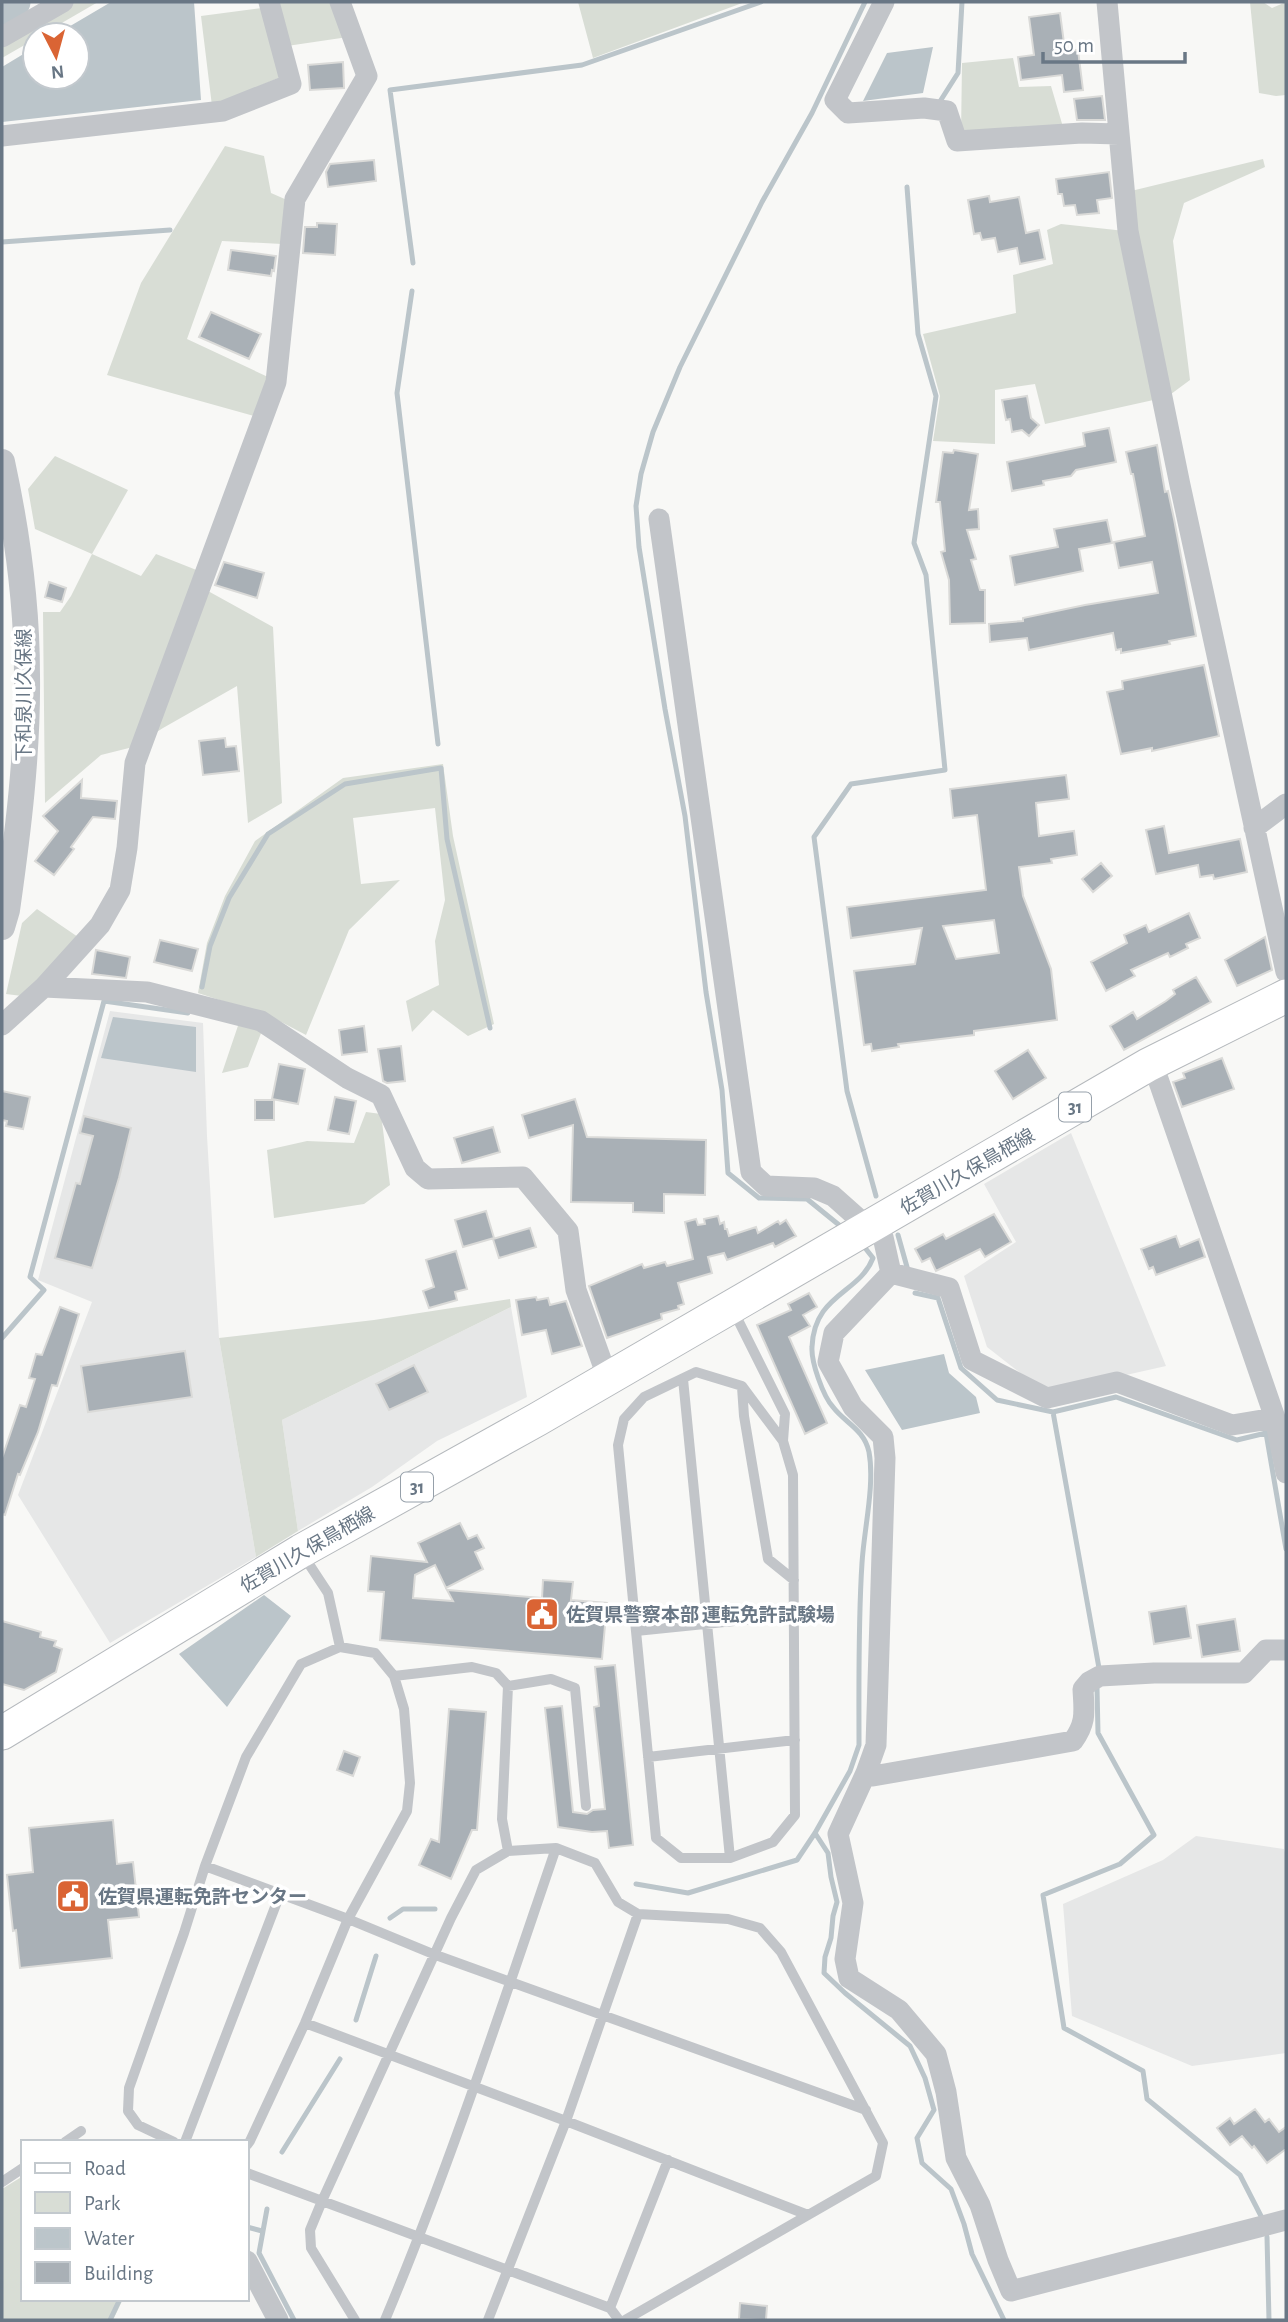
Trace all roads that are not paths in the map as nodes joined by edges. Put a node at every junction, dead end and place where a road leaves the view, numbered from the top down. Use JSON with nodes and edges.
{"nodes":[{"id":1,"x":63,"y":2,"type":"edge"},
{"id":2,"x":269,"y":2,"type":"edge"},
{"id":3,"x":340,"y":2,"type":"edge"},
{"id":4,"x":884,"y":2,"type":"edge"},
{"id":5,"x":1107,"y":2,"type":"edge"},
{"id":6,"x":2,"y":37,"type":"edge"},
{"id":7,"x":1119,"y":134,"type":"junction"},
{"id":8,"x":2,"y":136,"type":"edge"},
{"id":9,"x":2,"y":462,"type":"edge"},
{"id":10,"x":7,"y":513,"type":"edge"},
{"id":11,"x":659,"y":519,"type":"dead end"},
{"id":12,"x":1286,"y":804,"type":"edge"},
{"id":13,"x":1254,"y":828,"type":"junction"},
{"id":14,"x":2,"y":928,"type":"edge"},
{"id":15,"x":1286,"y":972,"type":"edge"},
{"id":16,"x":44,"y":987,"type":"junction"},
{"id":17,"x":1286,"y":996,"type":"edge"},
{"id":18,"x":2,"y":1025,"type":"edge"},
{"id":19,"x":1148,"y":1065,"type":"junction"},
{"id":20,"x":869,"y":1228,"type":"junction"},
{"id":21,"x":891,"y":1273,"type":"junction"},
{"id":22,"x":732,"y":1308,"type":"junction"},
{"id":23,"x":608,"y":1379,"type":"junction"},
{"id":24,"x":683,"y":1379,"type":"junction"},
{"id":25,"x":742,"y":1386,"type":"junction"},
{"id":26,"x":1275,"y":1418,"type":"junction"},
{"id":27,"x":783,"y":1441,"type":"junction"},
{"id":28,"x":1286,"y":1474,"type":"edge"},
{"id":29,"x":301,"y":1551,"type":"junction"},
{"id":30,"x":794,"y":1580,"type":"junction"},
{"id":31,"x":794,"y":1615,"type":"junction"},
{"id":32,"x":707,"y":1624,"type":"junction"},
{"id":33,"x":636,"y":1630,"type":"junction"},
{"id":34,"x":340,"y":1647,"type":"junction"},
{"id":35,"x":1286,"y":1650,"type":"edge"},
{"id":36,"x":394,"y":1676,"type":"junction"},
{"id":37,"x":508,"y":1686,"type":"junction"},
{"id":38,"x":2,"y":1733,"type":"edge"},
{"id":39,"x":795,"y":1740,"type":"junction"},
{"id":40,"x":720,"y":1749,"type":"junction"},
{"id":41,"x":648,"y":1757,"type":"junction"},
{"id":42,"x":866,"y":1773,"type":"junction"},
{"id":43,"x":586,"y":1806,"type":"dead end"},
{"id":44,"x":556,"y":1847,"type":"junction"},
{"id":45,"x":508,"y":1851,"type":"junction"},
{"id":46,"x":730,"y":1858,"type":"junction"},
{"id":47,"x":205,"y":1866,"type":"junction"},
{"id":48,"x":281,"y":1894,"type":"junction"},
{"id":49,"x":638,"y":1914,"type":"junction"},
{"id":50,"x":348,"y":1919,"type":"junction"},
{"id":51,"x":433,"y":1954,"type":"junction"},
{"id":52,"x":510,"y":1982,"type":"junction"},
{"id":53,"x":603,"y":2015,"type":"junction"},
{"id":54,"x":305,"y":2023,"type":"junction"},
{"id":55,"x":388,"y":2054,"type":"junction"},
{"id":56,"x":475,"y":2087,"type":"junction"},
{"id":57,"x":866,"y":2110,"type":"junction"},
{"id":58,"x":566,"y":2121,"type":"junction"},
{"id":59,"x":81,"y":2131,"type":"dead end"},
{"id":60,"x":68,"y":2140,"type":"edge"},
{"id":61,"x":170,"y":2140,"type":"edge"},
{"id":62,"x":186,"y":2140,"type":"edge"},
{"id":63,"x":248,"y":2144,"type":"edge"},
{"id":64,"x":668,"y":2160,"type":"junction"},
{"id":65,"x":21,"y":2169,"type":"edge"},
{"id":66,"x":248,"y":2173,"type":"edge"},
{"id":67,"x":2,"y":2182,"type":"edge"},
{"id":68,"x":322,"y":2201,"type":"junction"},
{"id":69,"x":808,"y":2215,"type":"junction"},
{"id":70,"x":1286,"y":2220,"type":"edge"},
{"id":71,"x":420,"y":2238,"type":"junction"},
{"id":72,"x":248,"y":2263,"type":"edge"},
{"id":73,"x":509,"y":2271,"type":"junction"},
{"id":74,"x":610,"y":2308,"type":"junction"},
{"id":75,"x":278,"y":2320,"type":"edge"},
{"id":76,"x":355,"y":2320,"type":"edge"},
{"id":77,"x":385,"y":2320,"type":"edge"},
{"id":78,"x":488,"y":2320,"type":"edge"},
{"id":79,"x":619,"y":2320,"type":"edge"},
{"id":80,"x":625,"y":2320,"type":"edge"}],
"edges":[{"from":1,"to":6,"type":"street"},
{"from":2,"to":8,"type":"street"},
{"from":3,"to":16,"type":"street"},
{"from":4,"to":7,"type":"street"},
{"from":5,"to":7,"type":"street"},
{"from":7,"to":13,"type":"street"},
{"from":9,"to":10,"type":"street","name":"下和泉川久保線"},
{"from":10,"to":14,"type":"street","name":"下和泉川久保線"},
{"from":11,"to":20,"type":"street"},
{"from":12,"to":13,"type":"street"},
{"from":13,"to":15,"type":"street"},
{"from":16,"to":18,"type":"street"},
{"from":16,"to":23,"type":"street"},
{"from":17,"to":19,"type":"main road","name":"佐賀川久保鳥栖線","number":"31"},
{"from":19,"to":20,"type":"main road","name":"佐賀川久保鳥栖線","number":"31"},
{"from":19,"to":26,"type":"street"},
{"from":20,"to":21,"type":"street"},
{"from":20,"to":22,"type":"main road","name":"佐賀川久保鳥栖線","number":"31"},
{"from":21,"to":26,"type":"street"},
{"from":21,"to":42,"type":"street"},
{"from":22,"to":23,"type":"main road","name":"佐賀川久保鳥栖線","number":"31"},
{"from":22,"to":27,"type":"lane"},
{"from":23,"to":29,"type":"main road","name":"佐賀川久保鳥栖線","number":"31"},
{"from":24,"to":25,"type":"lane"},
{"from":24,"to":32,"type":"lane"},
{"from":24,"to":33,"type":"lane"},
{"from":25,"to":27,"type":"lane"},
{"from":25,"to":30,"type":"lane"},
{"from":26,"to":28,"type":"street"},
{"from":27,"to":30,"type":"lane"},
{"from":29,"to":34,"type":"lane"},
{"from":29,"to":38,"type":"main road","name":"佐賀川久保鳥栖線","number":"31"},
{"from":30,"to":31,"type":"lane"},
{"from":31,"to":32,"type":"lane"},
{"from":31,"to":39,"type":"lane"},
{"from":32,"to":33,"type":"lane"},
{"from":32,"to":40,"type":"lane"},
{"from":33,"to":41,"type":"lane"},
{"from":34,"to":36,"type":"lane"},
{"from":34,"to":47,"type":"lane"},
{"from":35,"to":42,"type":"street"},
{"from":36,"to":37,"type":"lane"},
{"from":36,"to":50,"type":"lane"},
{"from":37,"to":43,"type":"lane"},
{"from":37,"to":45,"type":"lane"},
{"from":39,"to":40,"type":"lane"},
{"from":39,"to":46,"type":"lane"},
{"from":40,"to":41,"type":"lane"},
{"from":40,"to":46,"type":"lane"},
{"from":41,"to":46,"type":"lane"},
{"from":42,"to":70,"type":"street"},
{"from":44,"to":45,"type":"lane"},
{"from":44,"to":49,"type":"lane"},
{"from":44,"to":52,"type":"lane"},
{"from":45,"to":51,"type":"lane"},
{"from":47,"to":48,"type":"lane"},
{"from":47,"to":61,"type":"lane"},
{"from":48,"to":50,"type":"lane"},
{"from":48,"to":62,"type":"lane"},
{"from":49,"to":53,"type":"lane"},
{"from":49,"to":57,"type":"lane"},
{"from":50,"to":51,"type":"lane"},
{"from":50,"to":54,"type":"lane"},
{"from":51,"to":52,"type":"lane"},
{"from":51,"to":55,"type":"lane"},
{"from":52,"to":53,"type":"lane"},
{"from":52,"to":56,"type":"lane"},
{"from":53,"to":57,"type":"lane"},
{"from":53,"to":58,"type":"lane"},
{"from":54,"to":55,"type":"lane"},
{"from":54,"to":63,"type":"lane"},
{"from":55,"to":56,"type":"lane"},
{"from":55,"to":68,"type":"lane"},
{"from":56,"to":58,"type":"lane"},
{"from":56,"to":71,"type":"lane"},
{"from":57,"to":69,"type":"lane"},
{"from":58,"to":64,"type":"lane"},
{"from":58,"to":73,"type":"lane"},
{"from":59,"to":60,"type":"lane"},
{"from":64,"to":69,"type":"lane"},
{"from":64,"to":74,"type":"lane"},
{"from":65,"to":67,"type":"lane"},
{"from":66,"to":68,"type":"lane"},
{"from":68,"to":71,"type":"lane"},
{"from":68,"to":76,"type":"lane"},
{"from":69,"to":80,"type":"lane"},
{"from":71,"to":73,"type":"lane"},
{"from":71,"to":77,"type":"lane"},
{"from":72,"to":75,"type":"street"},
{"from":73,"to":74,"type":"lane"},
{"from":73,"to":78,"type":"lane"},
{"from":74,"to":79,"type":"lane"}]}
